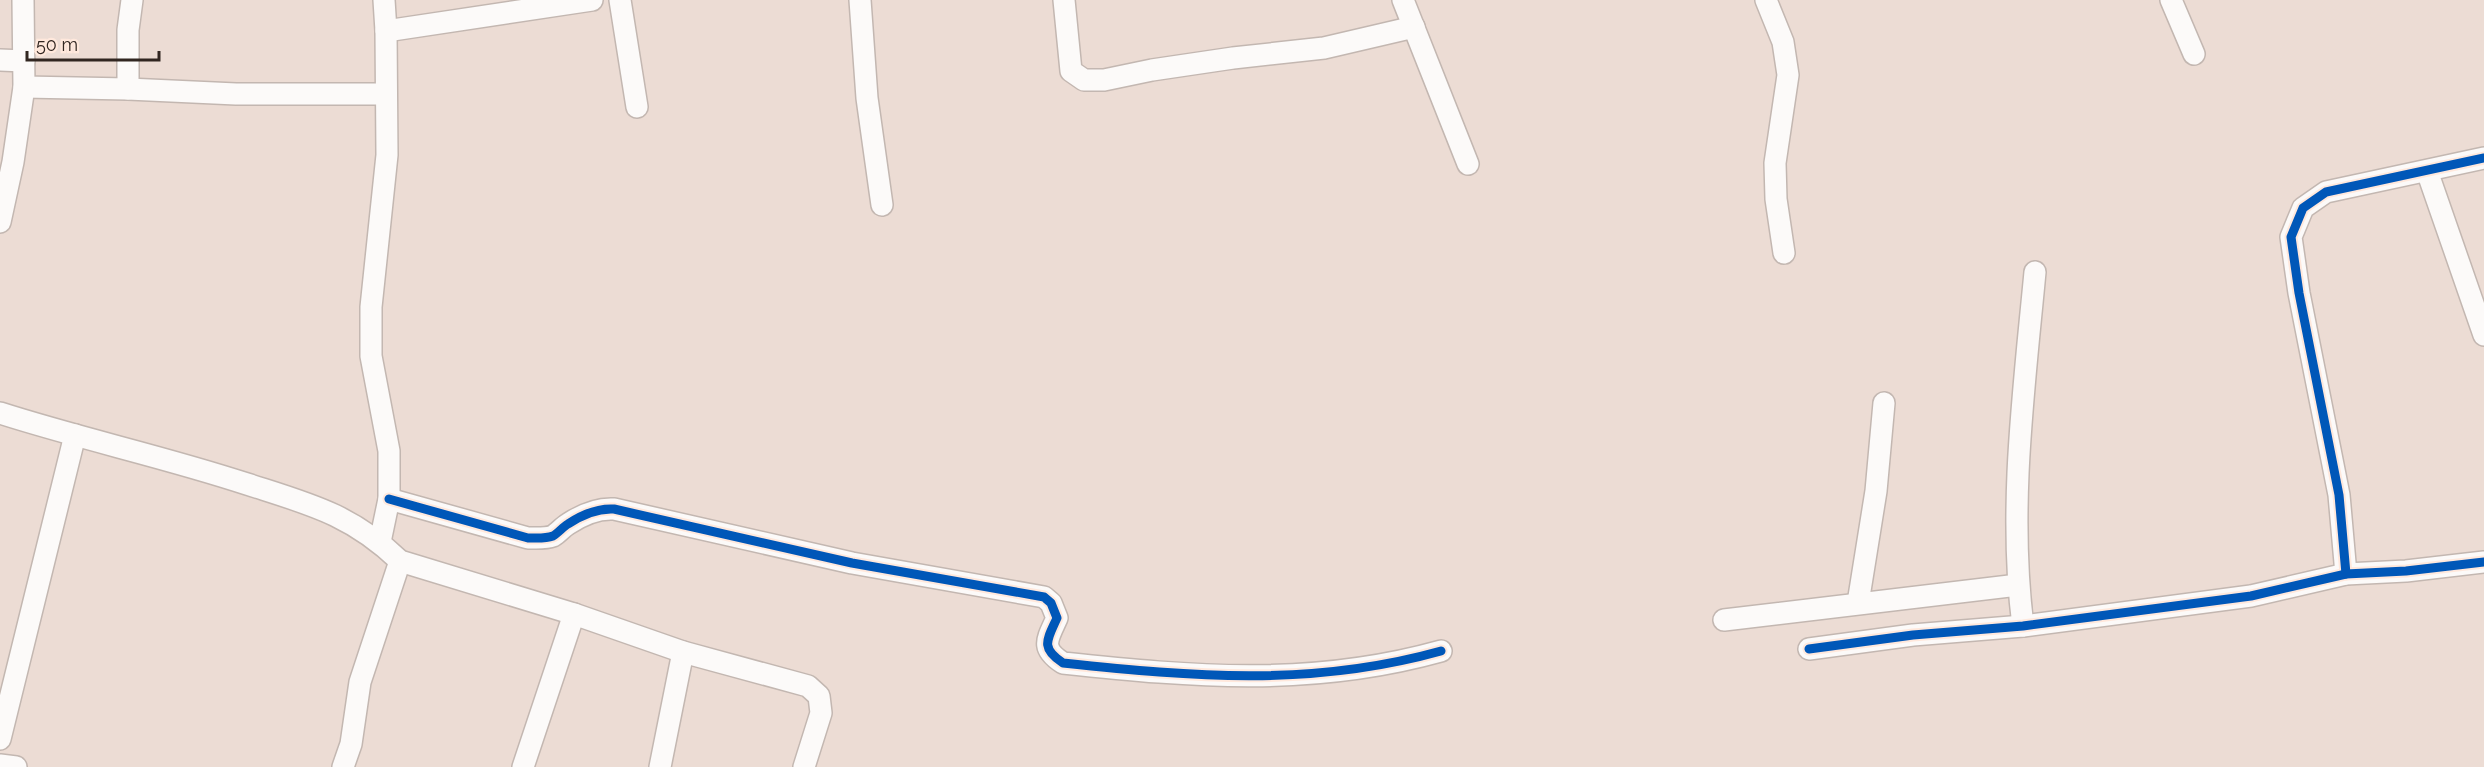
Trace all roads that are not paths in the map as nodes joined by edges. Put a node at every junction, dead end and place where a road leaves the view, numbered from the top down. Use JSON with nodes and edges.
{"nodes":[{"id":1,"x":23,"y":0,"type":"edge"},
{"id":2,"x":132,"y":0,"type":"edge"},
{"id":3,"x":384,"y":0,"type":"edge"},
{"id":4,"x":592,"y":0,"type":"edge"},
{"id":5,"x":620,"y":0,"type":"edge"},
{"id":6,"x":860,"y":0,"type":"edge"},
{"id":7,"x":1064,"y":0,"type":"edge"},
{"id":8,"x":1403,"y":0,"type":"edge"},
{"id":9,"x":1766,"y":0,"type":"edge"},
{"id":10,"x":2171,"y":0,"type":"edge"},
{"id":11,"x":1414,"y":27,"type":"junction"},
{"id":12,"x":386,"y":31,"type":"junction"},
{"id":13,"x":2194,"y":54,"type":"dead end"},
{"id":14,"x":0,"y":60,"type":"edge"},
{"id":15,"x":24,"y":61,"type":"junction"},
{"id":16,"x":24,"y":87,"type":"junction"},
{"id":17,"x":128,"y":89,"type":"junction"},
{"id":18,"x":386,"y":94,"type":"junction"},
{"id":19,"x":637,"y":107,"type":"dead end"},
{"id":20,"x":2484,"y":158,"type":"edge"},
{"id":21,"x":1468,"y":164,"type":"dead end"},
{"id":22,"x":2427,"y":171,"type":"junction"},
{"id":23,"x":882,"y":205,"type":"dead end"},
{"id":24,"x":0,"y":222,"type":"edge"},
{"id":25,"x":1784,"y":253,"type":"dead end"},
{"id":26,"x":2035,"y":272,"type":"dead end"},
{"id":27,"x":2484,"y":335,"type":"edge"},
{"id":28,"x":1884,"y":403,"type":"dead end"},
{"id":29,"x":0,"y":413,"type":"edge"},
{"id":30,"x":75,"y":435,"type":"junction"},
{"id":31,"x":389,"y":499,"type":"junction"},
{"id":32,"x":380,"y":542,"type":"junction"},
{"id":33,"x":400,"y":561,"type":"junction"},
{"id":34,"x":2484,"y":562,"type":"edge"},
{"id":35,"x":2346,"y":574,"type":"junction"},
{"id":36,"x":2018,"y":585,"type":"junction"},
{"id":37,"x":1858,"y":603,"type":"junction"},
{"id":38,"x":574,"y":614,"type":"junction"},
{"id":39,"x":1724,"y":620,"type":"dead end"},
{"id":40,"x":2023,"y":626,"type":"junction"},
{"id":41,"x":1809,"y":649,"type":"dead end"},
{"id":42,"x":1441,"y":651,"type":"dead end"},
{"id":43,"x":683,"y":652,"type":"junction"},
{"id":44,"x":0,"y":739,"type":"edge"},
{"id":45,"x":0,"y":765,"type":"edge"},
{"id":46,"x":15,"y":767,"type":"edge"},
{"id":47,"x":343,"y":767,"type":"edge"},
{"id":48,"x":523,"y":767,"type":"edge"},
{"id":49,"x":660,"y":767,"type":"edge"},
{"id":50,"x":804,"y":767,"type":"edge"}],
"edges":[{"from":1,"to":15,"type":"street"},
{"from":2,"to":17,"type":"street"},
{"from":3,"to":12,"type":"street"},
{"from":4,"to":12,"type":"street"},
{"from":5,"to":19,"type":"street"},
{"from":6,"to":23,"type":"street"},
{"from":7,"to":11,"type":"street"},
{"from":8,"to":11,"type":"street"},
{"from":9,"to":25,"type":"street"},
{"from":10,"to":13,"type":"street"},
{"from":11,"to":21,"type":"street"},
{"from":12,"to":18,"type":"street"},
{"from":14,"to":15,"type":"street"},
{"from":15,"to":16,"type":"street"},
{"from":16,"to":17,"type":"street"},
{"from":16,"to":24,"type":"street"},
{"from":17,"to":18,"type":"street"},
{"from":18,"to":31,"type":"street"},
{"from":20,"to":22,"type":"street"},
{"from":22,"to":27,"type":"street"},
{"from":22,"to":35,"type":"street"},
{"from":26,"to":36,"type":"street"},
{"from":28,"to":37,"type":"street"},
{"from":29,"to":30,"type":"street"},
{"from":30,"to":32,"type":"street"},
{"from":30,"to":44,"type":"street"},
{"from":31,"to":32,"type":"street"},
{"from":31,"to":42,"type":"street"},
{"from":32,"to":33,"type":"street"},
{"from":33,"to":38,"type":"street"},
{"from":33,"to":47,"type":"street"},
{"from":34,"to":35,"type":"street"},
{"from":35,"to":40,"type":"street"},
{"from":36,"to":37,"type":"street"},
{"from":36,"to":40,"type":"street"},
{"from":37,"to":39,"type":"street"},
{"from":38,"to":43,"type":"street"},
{"from":38,"to":48,"type":"street"},
{"from":40,"to":41,"type":"street"},
{"from":43,"to":49,"type":"street"},
{"from":43,"to":50,"type":"street"},
{"from":45,"to":46,"type":"street"}]}
